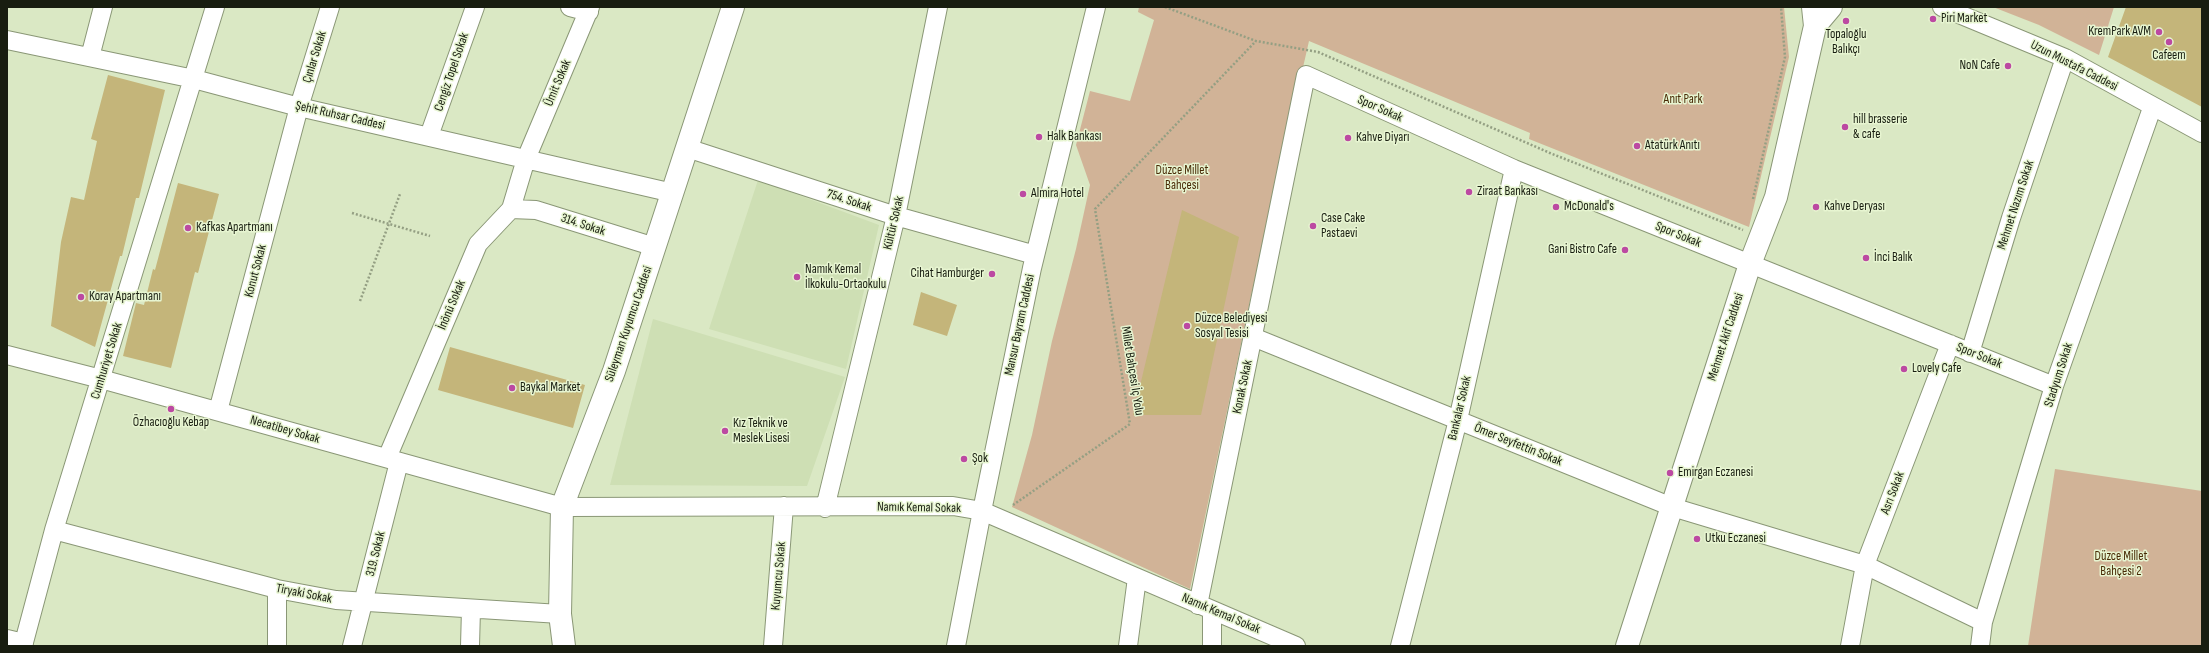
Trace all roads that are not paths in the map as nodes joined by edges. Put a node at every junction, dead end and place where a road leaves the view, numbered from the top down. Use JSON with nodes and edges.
{"nodes":[{"id":1,"x":103,"y":7,"type":"edge"},
{"id":2,"x":215,"y":7,"type":"edge"},
{"id":3,"x":330,"y":7,"type":"edge"},
{"id":4,"x":475,"y":7,"type":"edge"},
{"id":5,"x":570,"y":7,"type":"edge"},
{"id":6,"x":733,"y":7,"type":"edge"},
{"id":7,"x":938,"y":7,"type":"edge"},
{"id":8,"x":1096,"y":7,"type":"edge"},
{"id":9,"x":1831,"y":7,"type":"edge"},
{"id":10,"x":1942,"y":7,"type":"edge"},
{"id":11,"x":589,"y":9,"type":"edge"},
{"id":12,"x":1814,"y":16,"type":"edge"},
{"id":13,"x":7,"y":40,"type":"edge"},
{"id":14,"x":90,"y":57,"type":"junction"},
{"id":15,"x":2065,"y":58,"type":"junction"},
{"id":16,"x":1306,"y":75,"type":"joint"},
{"id":17,"x":194,"y":79,"type":"junction"},
{"id":18,"x":300,"y":107,"type":"junction"},
{"id":19,"x":2152,"y":108,"type":"junction"},
{"id":20,"x":2202,"y":133,"type":"edge"},
{"id":21,"x":429,"y":136,"type":"junction"},
{"id":22,"x":687,"y":148,"type":"junction"},
{"id":23,"x":526,"y":159,"type":"junction"},
{"id":24,"x":1514,"y":169,"type":"junction"},
{"id":25,"x":673,"y":193,"type":"junction"},
{"id":26,"x":511,"y":209,"type":"junction"},
{"id":27,"x":896,"y":216,"type":"junction"},
{"id":28,"x":655,"y":247,"type":"junction"},
{"id":29,"x":1035,"y":254,"type":"junction"},
{"id":30,"x":1750,"y":264,"type":"junction"},
{"id":31,"x":1254,"y":337,"type":"junction"},
{"id":32,"x":1950,"y":344,"type":"junction"},
{"id":33,"x":1970,"y":353,"type":"junction"},
{"id":34,"x":7,"y":355,"type":"edge"},
{"id":35,"x":101,"y":379,"type":"junction"},
{"id":36,"x":2054,"y":386,"type":"junction"},
{"id":37,"x":218,"y":411,"type":"junction"},
{"id":38,"x":1458,"y":420,"type":"junction"},
{"id":39,"x":393,"y":460,"type":"junction"},
{"id":40,"x":784,"y":506,"type":"junction"},
{"id":41,"x":562,"y":507,"type":"junction"},
{"id":42,"x":1672,"y":507,"type":"junction"},
{"id":43,"x":825,"y":508,"type":"junction"},
{"id":44,"x":989,"y":514,"type":"junction"},
{"id":45,"x":54,"y":530,"type":"junction"},
{"id":46,"x":1865,"y":565,"type":"junction"},
{"id":47,"x":1137,"y":578,"type":"junction"},
{"id":48,"x":277,"y":589,"type":"junction"},
{"id":49,"x":364,"y":602,"type":"junction"},
{"id":50,"x":1205,"y":607,"type":"junction"},
{"id":51,"x":471,"y":609,"type":"junction"},
{"id":52,"x":560,"y":614,"type":"junction"},
{"id":53,"x":1983,"y":622,"type":"junction"},
{"id":54,"x":18,"y":643,"type":"edge"},
{"id":55,"x":277,"y":646,"type":"edge"},
{"id":56,"x":352,"y":646,"type":"edge"},
{"id":57,"x":470,"y":646,"type":"edge"},
{"id":58,"x":564,"y":646,"type":"edge"},
{"id":59,"x":773,"y":646,"type":"edge"},
{"id":60,"x":956,"y":646,"type":"edge"},
{"id":61,"x":1128,"y":646,"type":"edge"},
{"id":62,"x":1212,"y":646,"type":"edge"},
{"id":63,"x":1296,"y":646,"type":"edge"},
{"id":64,"x":1400,"y":646,"type":"edge"},
{"id":65,"x":1627,"y":646,"type":"edge"},
{"id":66,"x":1850,"y":646,"type":"edge"},
{"id":67,"x":1980,"y":646,"type":"edge"}],
"edges":[{"from":1,"to":14,"type":"street"},
{"from":2,"to":17,"type":"street","name":"Cumhuriyet Sokak"},
{"from":3,"to":18,"type":"street","name":"Çınlar Sokak"},
{"from":4,"to":21,"type":"street","name":"Cengiz Topel Sokak"},
{"from":5,"to":11,"type":"street"},
{"from":6,"to":22,"type":"main road","name":"Süleyman Kuyumcu Caddesi"},
{"from":7,"to":27,"type":"street","name":"Kültür Sokak"},
{"from":8,"to":29,"type":"street","name":"Mansur Bayram Caddesi"},
{"from":9,"to":12,"type":"main road"},
{"from":10,"to":15,"type":"street","name":"Uzun Mustafa Caddesi"},
{"from":11,"to":23,"type":"street","name":"Ümit Sokak"},
{"from":12,"to":30,"type":"main road","name":"Mehmet Akif Caddesi"},
{"from":13,"to":14,"type":"street","name":"Şehit Ruhsar Caddesi"},
{"from":14,"to":17,"type":"street","name":"Şehit Ruhsar Caddesi"},
{"from":15,"to":19,"type":"street","name":"Uzun Mustafa Caddesi"},
{"from":15,"to":33,"type":"street","name":"Mehmet Nazım Sokak"},
{"from":16,"to":24,"type":"street","name":"Spor Sokak"},
{"from":16,"to":31,"type":"street","name":"Konak Sokak"},
{"from":17,"to":18,"type":"street","name":"Şehit Ruhsar Caddesi"},
{"from":17,"to":35,"type":"street","name":"Cumhuriyet Sokak"},
{"from":18,"to":21,"type":"street","name":"Şehit Ruhsar Caddesi"},
{"from":18,"to":37,"type":"street","name":"Konut Sokak"},
{"from":19,"to":20,"type":"street","name":"Uzun Mustafa Caddesi"},
{"from":19,"to":36,"type":"street","name":"Stadyum Sokak"},
{"from":21,"to":23,"type":"street","name":"Şehit Ruhsar Caddesi"},
{"from":22,"to":25,"type":"main road","name":"Süleyman Kuyumcu Caddesi"},
{"from":22,"to":27,"type":"street","name":"754. Sokak"},
{"from":23,"to":25,"type":"street","name":"Şehit Ruhsar Caddesi"},
{"from":23,"to":26,"type":"street","name":"İnönü Sokak"},
{"from":24,"to":30,"type":"street","name":"Spor Sokak"},
{"from":24,"to":38,"type":"street","name":"Bankalar Sokak"},
{"from":25,"to":28,"type":"main road","name":"Süleyman Kuyumcu Caddesi"},
{"from":26,"to":28,"type":"street","name":"314. Sokak"},
{"from":26,"to":39,"type":"street","name":"İnönü Sokak"},
{"from":27,"to":29,"type":"street","name":"754. Sokak"},
{"from":27,"to":43,"type":"street","name":"Kültür Sokak"},
{"from":28,"to":41,"type":"main road","name":"Süleyman Kuyumcu Caddesi"},
{"from":29,"to":44,"type":"street","name":"Mansur Bayram Caddesi"},
{"from":30,"to":32,"type":"street","name":"Spor Sokak"},
{"from":30,"to":42,"type":"main road","name":"Mehmet Akif Caddesi"},
{"from":31,"to":38,"type":"street","name":"Ömer Seyfettin Sokak"},
{"from":31,"to":50,"type":"street","name":"Konak Sokak"},
{"from":32,"to":33,"type":"street","name":"Spor Sokak"},
{"from":32,"to":46,"type":"street","name":"Asrı Sokak"},
{"from":33,"to":36,"type":"street","name":"Spor Sokak"},
{"from":34,"to":35,"type":"street","name":"Necatibey Sokak"},
{"from":35,"to":37,"type":"street","name":"Necatibey Sokak"},
{"from":35,"to":45,"type":"street","name":"Cumhuriyet Sokak"},
{"from":36,"to":53,"type":"street","name":"Stadyum Sokak"},
{"from":37,"to":39,"type":"street","name":"Necatibey Sokak"},
{"from":38,"to":42,"type":"street","name":"Ömer Seyfettin Sokak"},
{"from":38,"to":64,"type":"street","name":"Bankalar Sokak"},
{"from":39,"to":41,"type":"street","name":"Necatibey Sokak"},
{"from":39,"to":49,"type":"street","name":"319. Sokak"},
{"from":40,"to":41,"type":"street","name":"Namık Kemal Sokak"},
{"from":40,"to":43,"type":"street","name":"Namık Kemal Sokak"},
{"from":40,"to":59,"type":"street","name":"Kuyumcu Sokak"},
{"from":41,"to":52,"type":"main road","name":"Süleyman Kuyumcu Caddesi"},
{"from":42,"to":46,"type":"street","name":"Ömer Seyfettin Sokak"},
{"from":42,"to":65,"type":"main road","name":"Mehmet Akif Caddesi"},
{"from":43,"to":44,"type":"street","name":"Namık Kemal Sokak"},
{"from":44,"to":47,"type":"street","name":"Namık Kemal Sokak"},
{"from":44,"to":60,"type":"street","name":"Mansur Bayram Caddesi"},
{"from":45,"to":48,"type":"street","name":"Tiryaki Sokak"},
{"from":45,"to":54,"type":"street","name":"Cumhuriyet Sokak"},
{"from":46,"to":53,"type":"street","name":"Ömer Seyfettin Sokak"},
{"from":46,"to":66,"type":"street","name":"Asrı Sokak"},
{"from":47,"to":50,"type":"street","name":"Namık Kemal Sokak"},
{"from":47,"to":61,"type":"street"},
{"from":48,"to":49,"type":"street","name":"Tiryaki Sokak"},
{"from":48,"to":55,"type":"street"},
{"from":49,"to":51,"type":"street","name":"Tiryaki Sokak"},
{"from":49,"to":56,"type":"street","name":"319. Sokak"},
{"from":50,"to":62,"type":"street","name":"Konak Sokak"},
{"from":50,"to":63,"type":"street","name":"Namık Kemal Sokak"},
{"from":51,"to":52,"type":"street","name":"Tiryaki Sokak"},
{"from":51,"to":57,"type":"street"},
{"from":52,"to":58,"type":"main road","name":"Süleyman Kuyumcu Caddesi"},
{"from":53,"to":67,"type":"street","name":"Stadyum Sokak"}]}
